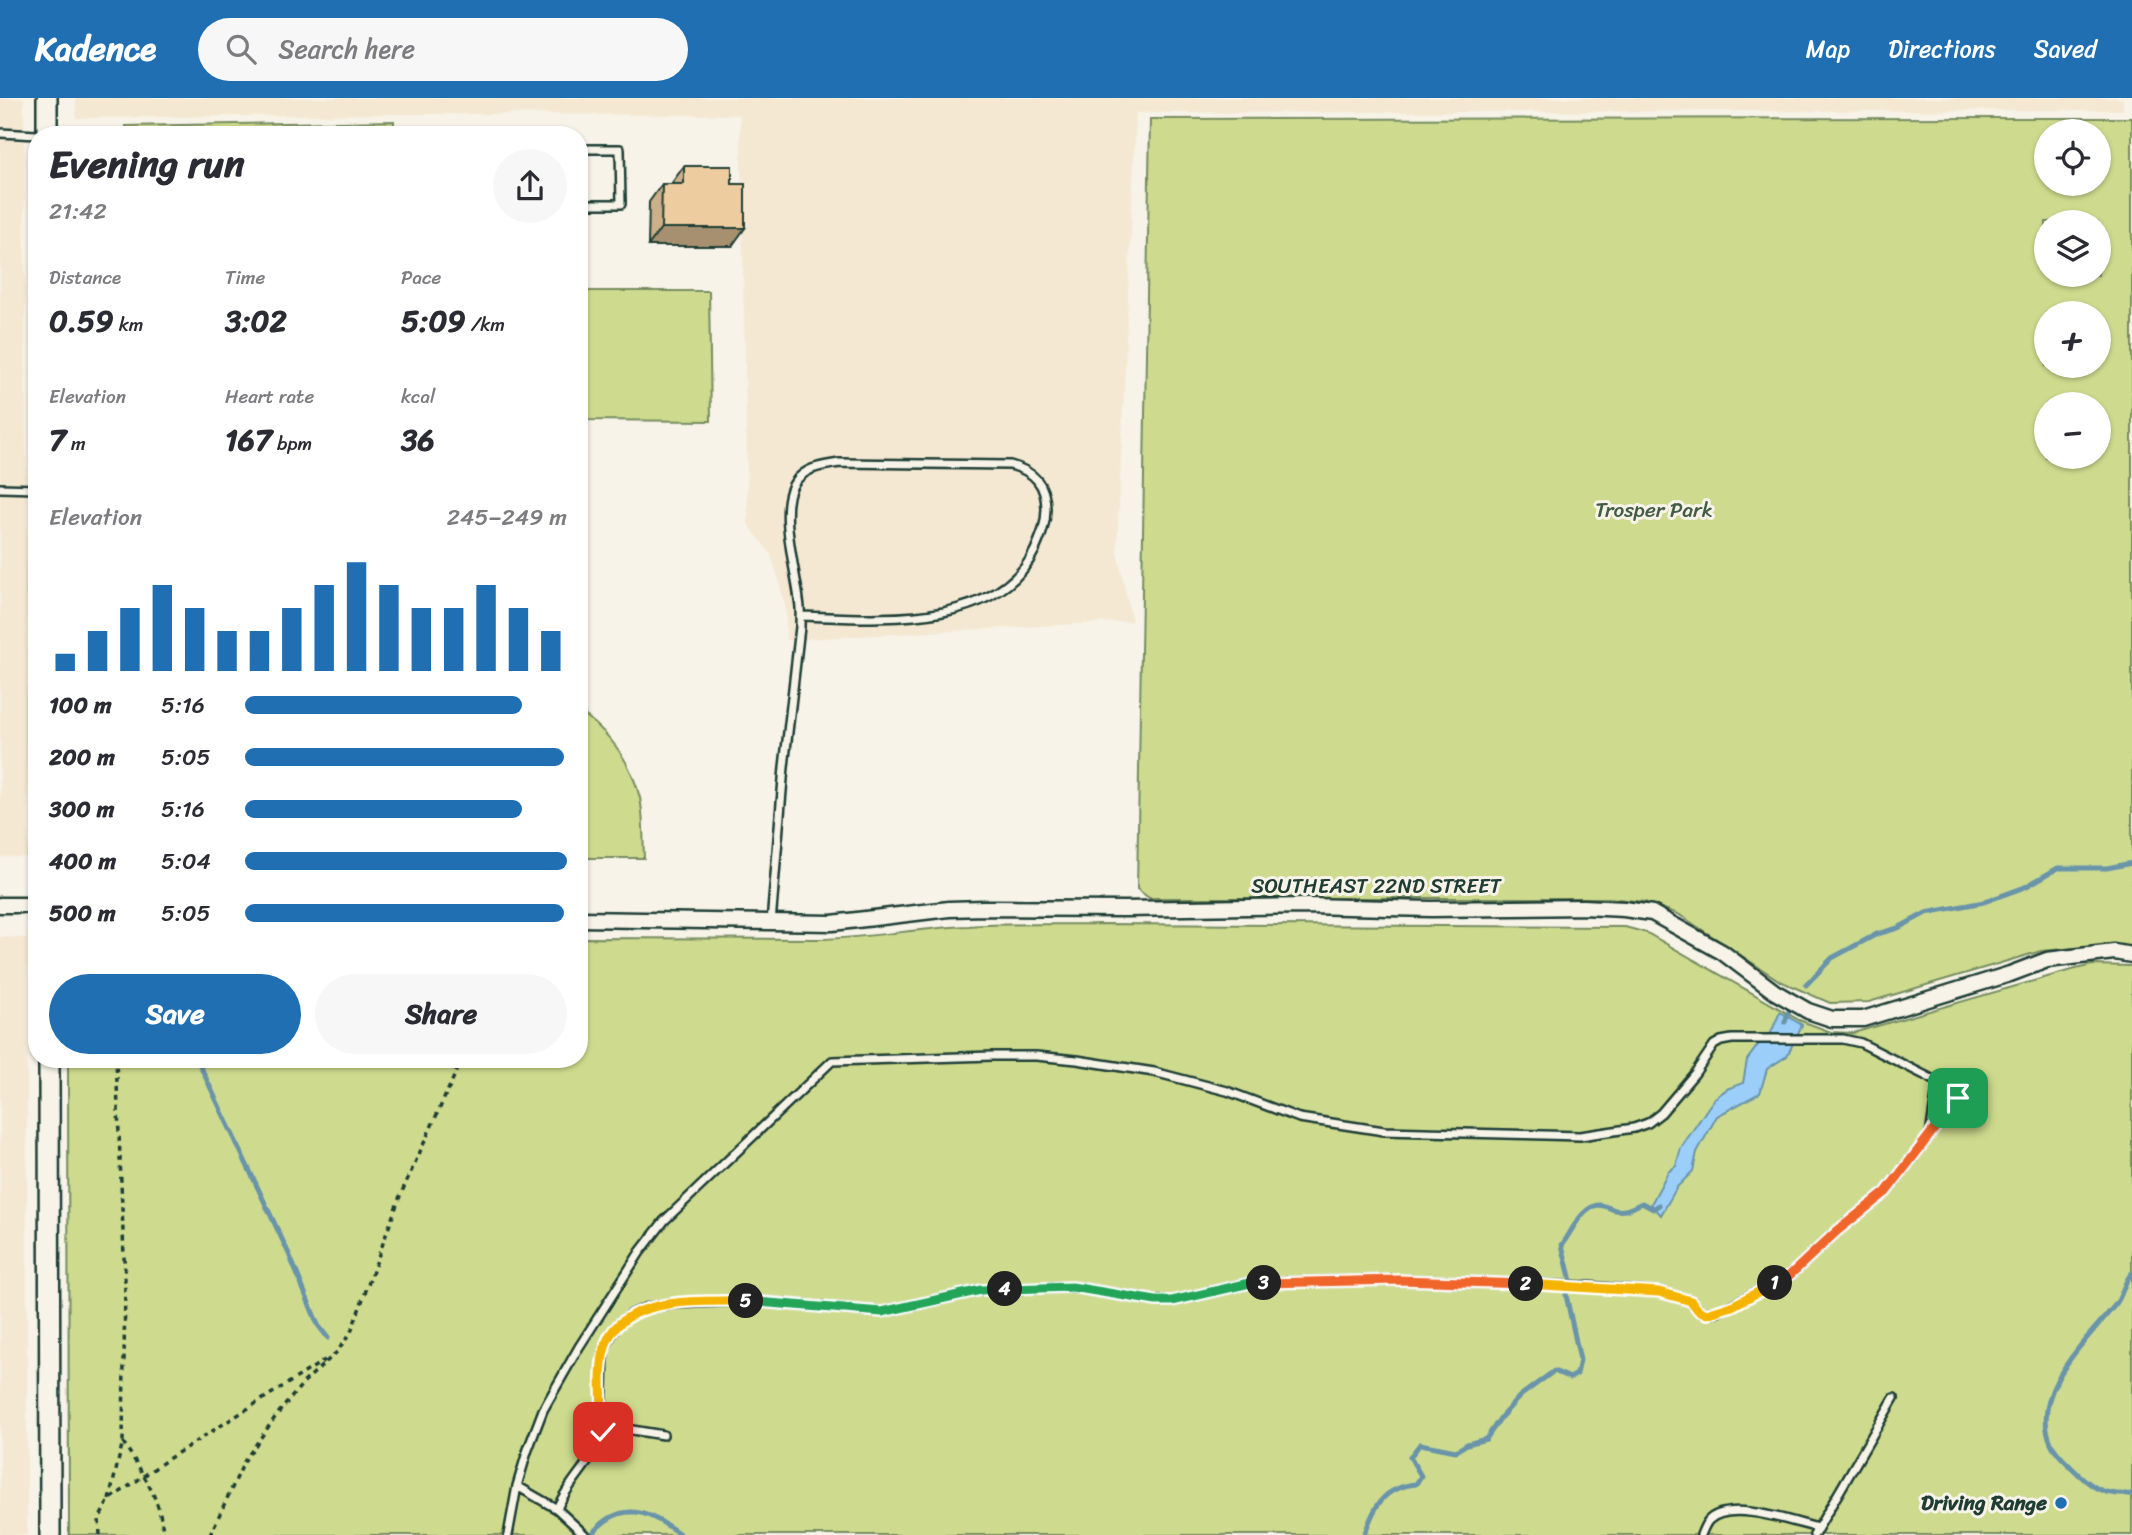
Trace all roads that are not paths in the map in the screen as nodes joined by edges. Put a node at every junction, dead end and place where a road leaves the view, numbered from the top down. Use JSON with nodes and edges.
{"nodes":[{"id":1,"x":47,"y":98,"type":"edge"},
{"id":2,"x":47,"y":126,"type":"edge"},
{"id":3,"x":0,"y":133,"type":"edge"},
{"id":4,"x":28,"y":135,"type":"edge"},
{"id":5,"x":588,"y":149,"type":"edge"},
{"id":6,"x":588,"y":204,"type":"edge"},
{"id":7,"x":0,"y":488,"type":"edge"},
{"id":8,"x":28,"y":489,"type":"edge"},
{"id":9,"x":800,"y":616,"type":"junction"},
{"id":10,"x":0,"y":905,"type":"edge"},
{"id":11,"x":28,"y":905,"type":"edge"},
{"id":12,"x":588,"y":919,"type":"edge"},
{"id":13,"x":771,"y":923,"type":"junction"},
{"id":14,"x":2132,"y":955,"type":"edge"},
{"id":15,"x":49,"y":1068,"type":"edge"},
{"id":16,"x":1938,"y":1082,"type":"junction"},
{"id":17,"x":1930,"y":1135,"type":"junction"},
{"id":18,"x":1894,"y":1398,"type":"dead end"},
{"id":19,"x":603,"y":1432,"type":"junction"},
{"id":20,"x":663,"y":1436,"type":"dead end"},
{"id":21,"x":517,"y":1486,"type":"junction"},
{"id":22,"x":557,"y":1509,"type":"junction"},
{"id":23,"x":1816,"y":1532,"type":"edge"},
{"id":24,"x":50,"y":1535,"type":"edge"},
{"id":25,"x":508,"y":1535,"type":"edge"},
{"id":26,"x":585,"y":1535,"type":"edge"},
{"id":27,"x":1701,"y":1535,"type":"edge"}],
"edges":[{"from":1,"to":2,"type":"main road"},
{"from":3,"to":4,"type":"lane"},
{"from":5,"to":6,"type":"lane"},
{"from":7,"to":8,"type":"lane"},
{"from":9,"to":9,"type":"lane"},
{"from":9,"to":13,"type":"lane"},
{"from":10,"to":11,"type":"street"},
{"from":12,"to":13,"type":"street","name":"SOUTHEAST 22ND STREET"},
{"from":13,"to":14,"type":"street","name":"SOUTHEAST 22ND STREET"},
{"from":15,"to":24,"type":"main road"},
{"from":16,"to":17,"type":"lane"},
{"from":16,"to":17,"type":"lane"},
{"from":16,"to":21,"type":"lane"},
{"from":17,"to":19,"type":"lane"},
{"from":18,"to":23,"type":"lane"},
{"from":19,"to":20,"type":"lane"},
{"from":19,"to":22,"type":"lane"},
{"from":21,"to":22,"type":"lane"},
{"from":21,"to":25,"type":"lane"},
{"from":22,"to":26,"type":"lane"},
{"from":23,"to":27,"type":"lane"}]}
